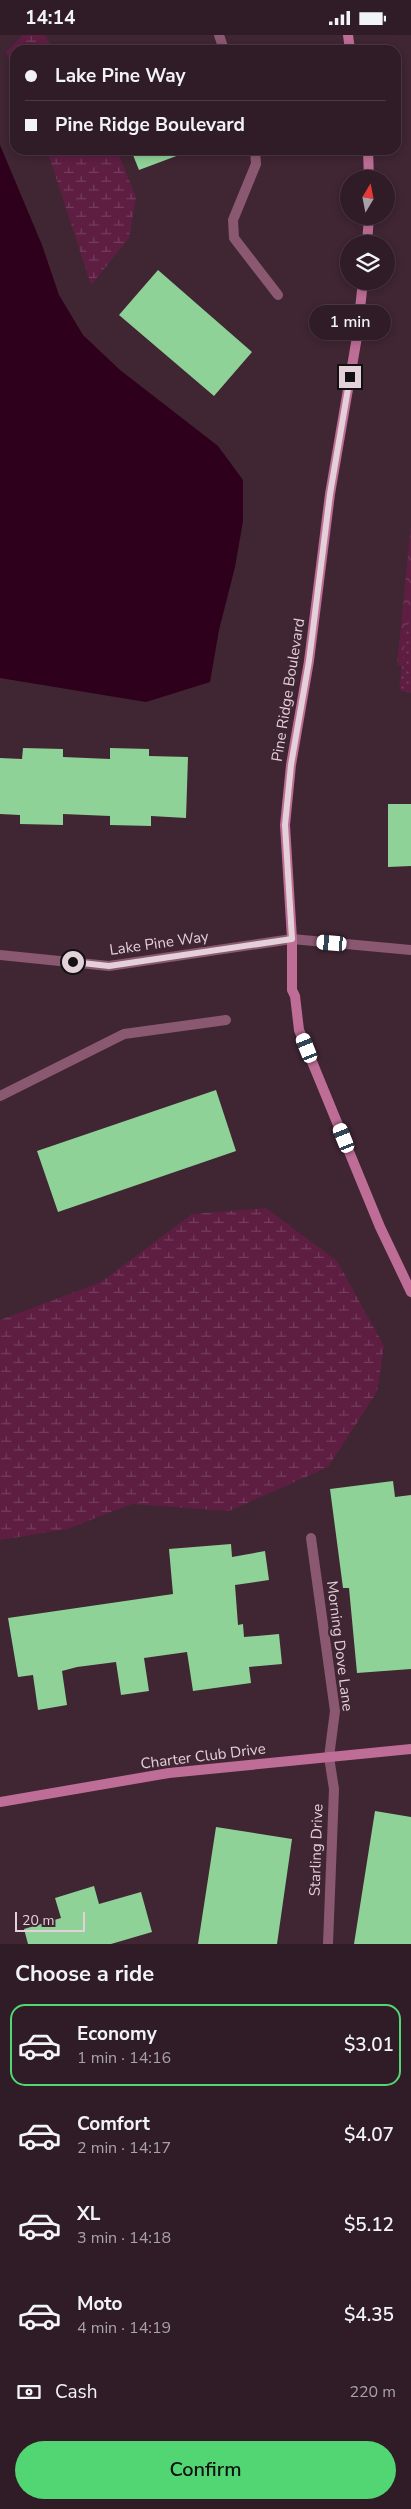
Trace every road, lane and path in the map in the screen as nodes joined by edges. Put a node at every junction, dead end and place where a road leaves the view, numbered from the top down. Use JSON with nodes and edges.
{"nodes":[{"id":1,"x":255,"y":155,"type":"edge"},
{"id":2,"x":368,"y":155,"type":"edge"},
{"id":3,"x":369,"y":170,"type":"edge"},
{"id":4,"x":362,"y":290,"type":"edge"},
{"id":5,"x":278,"y":295,"type":"dead end"},
{"id":6,"x":292,"y":939,"type":"junction"},
{"id":7,"x":411,"y":950,"type":"edge"},
{"id":8,"x":0,"y":955,"type":"edge"},
{"id":9,"x":226,"y":1021,"type":"dead end"},
{"id":10,"x":0,"y":1096,"type":"edge"},
{"id":11,"x":411,"y":1292,"type":"edge"},
{"id":12,"x":311,"y":1538,"type":"dead end"},
{"id":13,"x":411,"y":1749,"type":"edge"},
{"id":14,"x":329,"y":1757,"type":"junction"},
{"id":15,"x":0,"y":1802,"type":"edge"},
{"id":16,"x":328,"y":1944,"type":"edge"}],
"edges":[{"from":1,"to":5,"type":"street"},
{"from":2,"to":3,"type":"street"},
{"from":4,"to":6,"type":"street","name":"Pine Ridge Boulevard"},
{"from":6,"to":7,"type":"street","name":"Lake Pine Way"},
{"from":6,"to":8,"type":"street","name":"Lake Pine Way"},
{"from":6,"to":11,"type":"street","name":"Pine Ridge Boulevard"},
{"from":9,"to":10,"type":"street"},
{"from":12,"to":14,"type":"street","name":"Morning Dove Lane"},
{"from":13,"to":14,"type":"street","name":"Charter Club Drive"},
{"from":14,"to":15,"type":"street","name":"Charter Club Drive"},
{"from":14,"to":16,"type":"street","name":"Starling Drive"}]}
